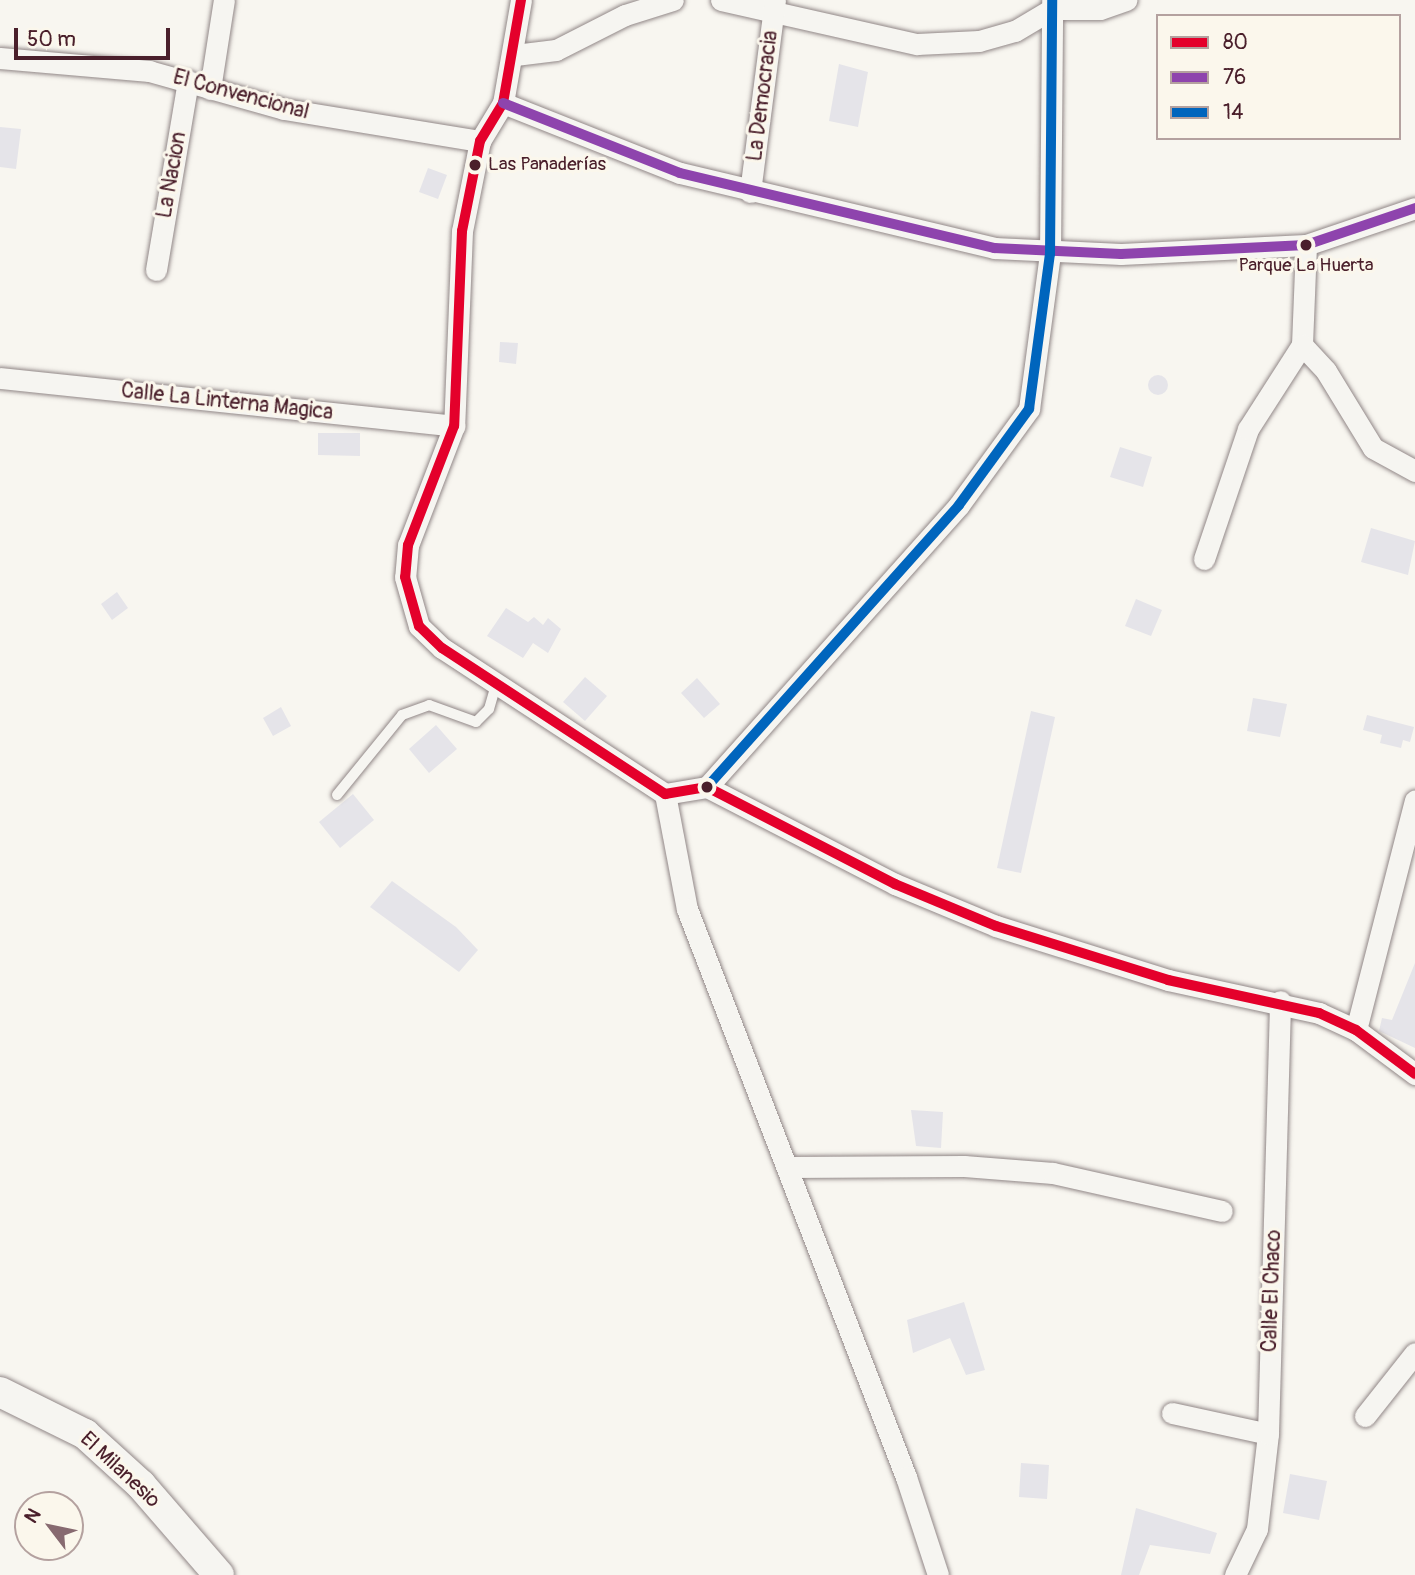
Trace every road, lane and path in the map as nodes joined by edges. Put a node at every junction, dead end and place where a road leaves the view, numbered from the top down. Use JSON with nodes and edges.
{"nodes":[{"id":1,"x":224,"y":0,"type":"edge"},
{"id":2,"x":521,"y":0,"type":"edge"},
{"id":3,"x":673,"y":0,"type":"edge"},
{"id":4,"x":721,"y":0,"type":"edge"},
{"id":5,"x":1126,"y":0,"type":"edge"},
{"id":6,"x":774,"y":5,"type":"edge"},
{"id":7,"x":1052,"y":5,"type":"edge"},
{"id":8,"x":515,"y":55,"type":"junction"},
{"id":9,"x":0,"y":58,"type":"edge"},
{"id":10,"x":188,"y":81,"type":"junction"},
{"id":11,"x":210,"y":89,"type":"junction"},
{"id":12,"x":503,"y":103,"type":"junction"},
{"id":13,"x":480,"y":141,"type":"junction"},
{"id":14,"x":750,"y":192,"type":"junction"},
{"id":15,"x":1415,"y":208,"type":"edge"},
{"id":16,"x":1306,"y":245,"type":"junction"},
{"id":17,"x":1050,"y":254,"type":"junction"},
{"id":18,"x":156,"y":270,"type":"dead end"},
{"id":19,"x":1302,"y":345,"type":"junction"},
{"id":20,"x":0,"y":378,"type":"edge"},
{"id":21,"x":454,"y":426,"type":"junction"},
{"id":22,"x":1415,"y":471,"type":"edge"},
{"id":23,"x":1204,"y":559,"type":"dead end"},
{"id":24,"x":496,"y":684,"type":"junction"},
{"id":25,"x":707,"y":787,"type":"junction"},
{"id":26,"x":665,"y":794,"type":"junction"},
{"id":27,"x":337,"y":795,"type":"dead end"},
{"id":28,"x":1415,"y":800,"type":"edge"},
{"id":29,"x":1280,"y":1001,"type":"junction"},
{"id":30,"x":1356,"y":1030,"type":"junction"},
{"id":31,"x":1415,"y":1074,"type":"edge"},
{"id":32,"x":788,"y":1167,"type":"junction"},
{"id":33,"x":1222,"y":1211,"type":"dead end"},
{"id":34,"x":1415,"y":1353,"type":"edge"},
{"id":35,"x":0,"y":1392,"type":"edge"},
{"id":36,"x":1172,"y":1413,"type":"dead end"},
{"id":37,"x":1365,"y":1416,"type":"dead end"},
{"id":38,"x":1268,"y":1434,"type":"junction"},
{"id":39,"x":219,"y":1575,"type":"edge"},
{"id":40,"x":938,"y":1575,"type":"edge"},
{"id":41,"x":1235,"y":1575,"type":"edge"}],
"edges":[{"from":1,"to":11,"type":"street"},
{"from":2,"to":8,"type":"street"},
{"from":3,"to":8,"type":"street"},
{"from":4,"to":6,"type":"street"},
{"from":5,"to":7,"type":"street"},
{"from":6,"to":7,"type":"street"},
{"from":6,"to":14,"type":"street","name":"La Democracia"},
{"from":7,"to":17,"type":"street"},
{"from":8,"to":12,"type":"street"},
{"from":9,"to":10,"type":"street","name":"El Convencional"},
{"from":10,"to":11,"type":"street","name":"El Convencional"},
{"from":10,"to":18,"type":"street","name":"La Nacion"},
{"from":11,"to":13,"type":"street","name":"El Convencional"},
{"from":12,"to":13,"type":"street"},
{"from":12,"to":14,"type":"street"},
{"from":13,"to":21,"type":"street"},
{"from":14,"to":17,"type":"street"},
{"from":15,"to":16,"type":"street"},
{"from":16,"to":17,"type":"street"},
{"from":16,"to":19,"type":"street"},
{"from":17,"to":25,"type":"street"},
{"from":19,"to":22,"type":"street"},
{"from":19,"to":23,"type":"street"},
{"from":20,"to":21,"type":"street","name":"Calle La Linterna Magica"},
{"from":21,"to":24,"type":"street"},
{"from":24,"to":26,"type":"street"},
{"from":24,"to":27,"type":"lane"},
{"from":25,"to":26,"type":"street"},
{"from":25,"to":29,"type":"street"},
{"from":26,"to":32,"type":"street"},
{"from":28,"to":30,"type":"street"},
{"from":29,"to":30,"type":"street"},
{"from":29,"to":38,"type":"street","name":"Calle El Chaco"},
{"from":30,"to":31,"type":"street"},
{"from":32,"to":33,"type":"street"},
{"from":32,"to":40,"type":"street"},
{"from":34,"to":37,"type":"street"},
{"from":35,"to":39,"type":"street","name":"El Milanesio"},
{"from":36,"to":38,"type":"street"},
{"from":38,"to":41,"type":"street","name":"Calle El Chaco"}]}
